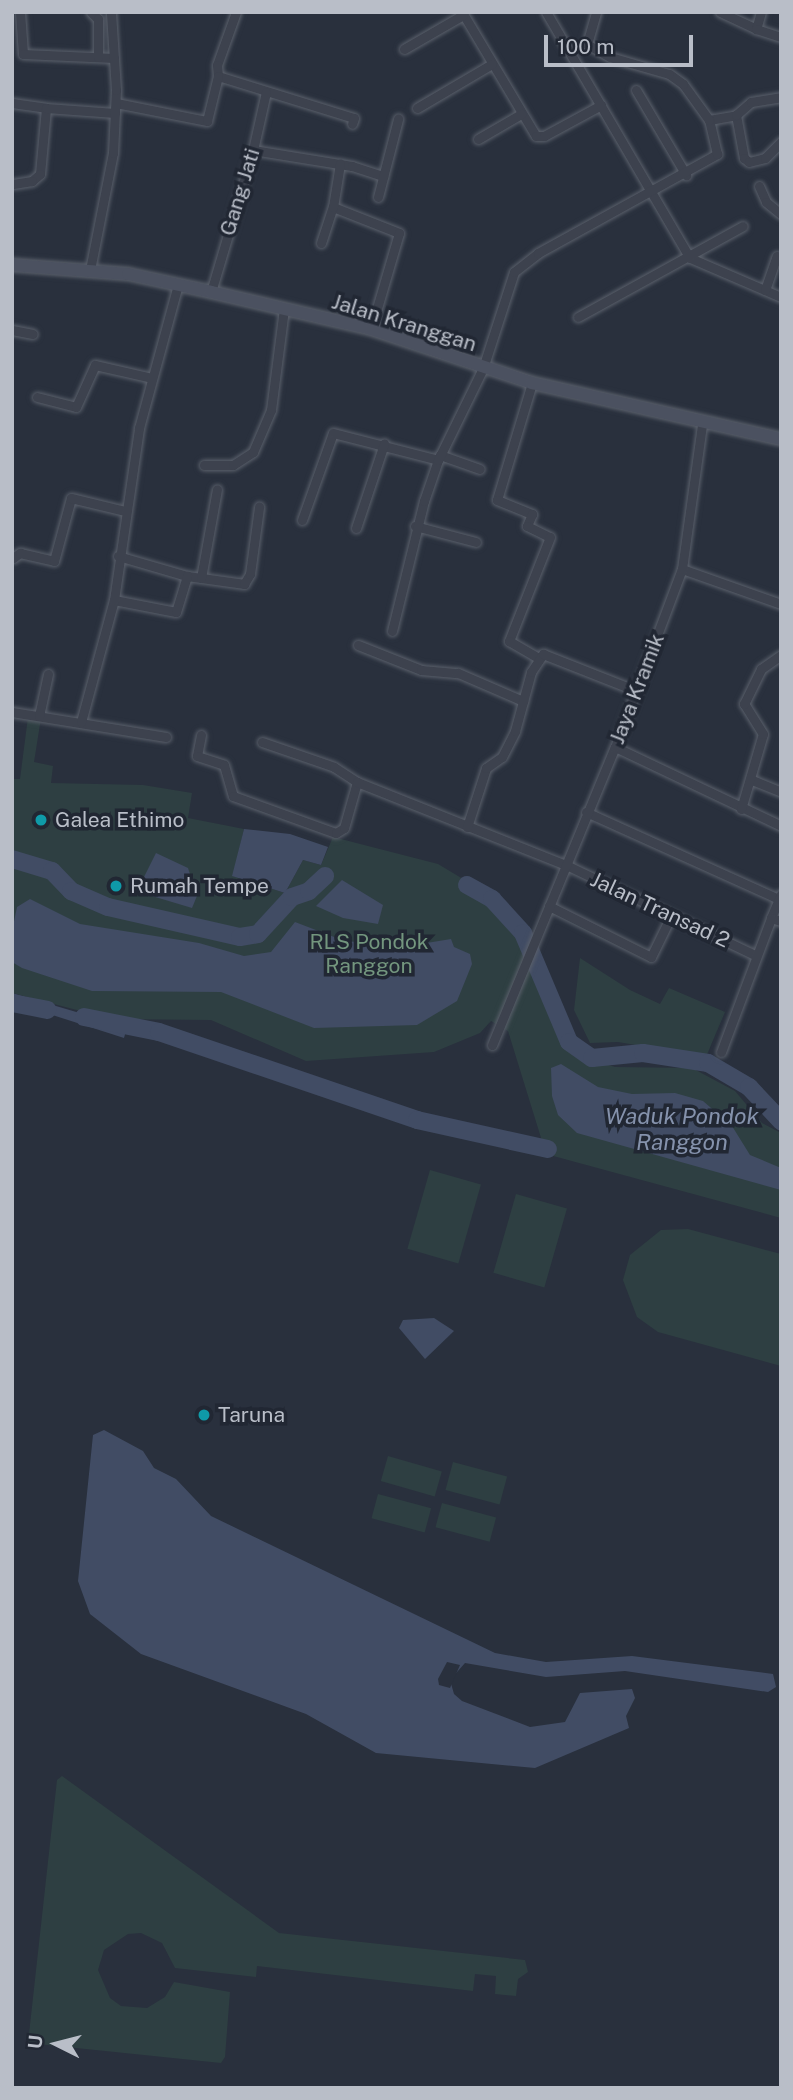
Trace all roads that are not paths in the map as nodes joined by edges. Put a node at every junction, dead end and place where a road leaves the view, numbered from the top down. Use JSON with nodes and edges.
{"nodes":[{"id":1,"x":20,"y":12,"type":"edge"},
{"id":2,"x":91,"y":12,"type":"edge"},
{"id":3,"x":111,"y":12,"type":"edge"},
{"id":4,"x":236,"y":12,"type":"edge"},
{"id":5,"x":546,"y":12,"type":"edge"},
{"id":6,"x":596,"y":12,"type":"edge"},
{"id":7,"x":720,"y":12,"type":"edge"},
{"id":8,"x":761,"y":12,"type":"edge"},
{"id":9,"x":462,"y":14,"type":"edge"},
{"id":10,"x":756,"y":29,"type":"junction"},
{"id":11,"x":781,"y":37,"type":"edge"},
{"id":12,"x":404,"y":49,"type":"dead end"},
{"id":13,"x":98,"y":57,"type":"junction"},
{"id":14,"x":114,"y":58,"type":"junction"},
{"id":15,"x":492,"y":64,"type":"junction"},
{"id":16,"x":218,"y":76,"type":"junction"},
{"id":17,"x":636,"y":90,"type":"dead end"},
{"id":18,"x":266,"y":92,"type":"junction"},
{"id":19,"x":781,"y":97,"type":"edge"},
{"id":20,"x":12,"y":103,"type":"edge"},
{"id":21,"x":601,"y":105,"type":"junction"},
{"id":22,"x":46,"y":108,"type":"junction"},
{"id":23,"x":115,"y":108,"type":"junction"},
{"id":24,"x":417,"y":108,"type":"dead end"},
{"id":25,"x":521,"y":114,"type":"junction"},
{"id":26,"x":736,"y":115,"type":"junction"},
{"id":27,"x":398,"y":119,"type":"dead end"},
{"id":28,"x":709,"y":121,"type":"junction"},
{"id":29,"x":352,"y":124,"type":"dead end"},
{"id":30,"x":478,"y":139,"type":"dead end"},
{"id":31,"x":781,"y":142,"type":"edge"},
{"id":32,"x":253,"y":150,"type":"junction"},
{"id":33,"x":340,"y":164,"type":"junction"},
{"id":34,"x":686,"y":175,"type":"junction"},
{"id":35,"x":383,"y":176,"type":"junction"},
{"id":36,"x":759,"y":186,"type":"dead end"},
{"id":37,"x":13,"y":187,"type":"edge"},
{"id":38,"x":652,"y":193,"type":"junction"},
{"id":39,"x":378,"y":197,"type":"dead end"},
{"id":40,"x":333,"y":207,"type":"junction"},
{"id":41,"x":779,"y":211,"type":"edge"},
{"id":42,"x":743,"y":226,"type":"dead end"},
{"id":43,"x":321,"y":243,"type":"dead end"},
{"id":44,"x":777,"y":256,"type":"dead end"},
{"id":45,"x":690,"y":258,"type":"junction"},
{"id":46,"x":12,"y":265,"type":"edge"},
{"id":47,"x":90,"y":270,"type":"junction"},
{"id":48,"x":178,"y":285,"type":"junction"},
{"id":49,"x":765,"y":290,"type":"junction"},
{"id":50,"x":211,"y":292,"type":"junction"},
{"id":51,"x":781,"y":297,"type":"edge"},
{"id":52,"x":284,"y":308,"type":"junction"},
{"id":53,"x":578,"y":317,"type":"dead end"},
{"id":54,"x":371,"y":329,"type":"junction"},
{"id":55,"x":12,"y":330,"type":"edge"},
{"id":56,"x":33,"y":334,"type":"dead end"},
{"id":57,"x":483,"y":368,"type":"junction"},
{"id":58,"x":152,"y":377,"type":"junction"},
{"id":59,"x":532,"y":383,"type":"junction"},
{"id":60,"x":37,"y":397,"type":"dead end"},
{"id":61,"x":702,"y":425,"type":"junction"},
{"id":62,"x":781,"y":439,"type":"edge"},
{"id":63,"x":384,"y":444,"type":"junction"},
{"id":64,"x":439,"y":458,"type":"junction"},
{"id":65,"x":204,"y":465,"type":"dead end"},
{"id":66,"x":480,"y":469,"type":"dead end"},
{"id":67,"x":217,"y":489,"type":"dead end"},
{"id":68,"x":259,"y":507,"type":"dead end"},
{"id":69,"x":125,"y":511,"type":"junction"},
{"id":70,"x":302,"y":520,"type":"dead end"},
{"id":71,"x":415,"y":526,"type":"junction"},
{"id":72,"x":356,"y":528,"type":"dead end"},
{"id":73,"x":476,"y":542,"type":"dead end"},
{"id":74,"x":118,"y":556,"type":"junction"},
{"id":75,"x":13,"y":558,"type":"edge"},
{"id":76,"x":682,"y":569,"type":"junction"},
{"id":77,"x":187,"y":576,"type":"junction"},
{"id":78,"x":201,"y":578,"type":"junction"},
{"id":79,"x":114,"y":600,"type":"junction"},
{"id":80,"x":781,"y":604,"type":"edge"},
{"id":81,"x":392,"y":631,"type":"dead end"},
{"id":82,"x":358,"y":645,"type":"dead end"},
{"id":83,"x":781,"y":655,"type":"edge"},
{"id":84,"x":538,"y":658,"type":"junction"},
{"id":85,"x":48,"y":674,"type":"dead end"},
{"id":86,"x":638,"y":691,"type":"junction"},
{"id":87,"x":523,"y":701,"type":"junction"},
{"id":88,"x":12,"y":712,"type":"edge"},
{"id":89,"x":39,"y":716,"type":"junction"},
{"id":90,"x":81,"y":722,"type":"junction"},
{"id":91,"x":201,"y":735,"type":"dead end"},
{"id":92,"x":166,"y":737,"type":"dead end"},
{"id":93,"x":262,"y":742,"type":"dead end"},
{"id":94,"x":615,"y":747,"type":"junction"},
{"id":95,"x":751,"y":780,"type":"junction"},
{"id":96,"x":356,"y":782,"type":"junction"},
{"id":97,"x":781,"y":792,"type":"edge"},
{"id":98,"x":741,"y":809,"type":"junction"},
{"id":99,"x":586,"y":813,"type":"junction"},
{"id":100,"x":781,"y":826,"type":"edge"},
{"id":101,"x":467,"y":827,"type":"junction"},
{"id":102,"x":566,"y":865,"type":"junction"},
{"id":103,"x":780,"y":897,"type":"edge"},
{"id":104,"x":549,"y":906,"type":"junction"},
{"id":105,"x":671,"y":916,"type":"junction"},
{"id":106,"x":776,"y":920,"type":"edge"},
{"id":107,"x":755,"y":955,"type":"junction"},
{"id":108,"x":492,"y":1045,"type":"dead end"},
{"id":109,"x":721,"y":1052,"type":"dead end"}],
"edges":[{"from":1,"to":13,"type":"street"},
{"from":2,"to":13,"type":"street"},
{"from":3,"to":14,"type":"street"},
{"from":4,"to":16,"type":"street"},
{"from":5,"to":21,"type":"street"},
{"from":6,"to":28,"type":"street"},
{"from":7,"to":10,"type":"street"},
{"from":8,"to":10,"type":"street"},
{"from":9,"to":12,"type":"street"},
{"from":9,"to":15,"type":"street"},
{"from":10,"to":11,"type":"street"},
{"from":13,"to":14,"type":"street"},
{"from":14,"to":23,"type":"street"},
{"from":15,"to":24,"type":"street"},
{"from":15,"to":25,"type":"street"},
{"from":16,"to":18,"type":"street"},
{"from":16,"to":23,"type":"street"},
{"from":17,"to":34,"type":"street"},
{"from":18,"to":29,"type":"street"},
{"from":18,"to":32,"type":"street","name":"Gang Jati"},
{"from":19,"to":26,"type":"street"},
{"from":20,"to":22,"type":"street"},
{"from":21,"to":25,"type":"street"},
{"from":21,"to":38,"type":"street"},
{"from":22,"to":23,"type":"street"},
{"from":22,"to":37,"type":"street"},
{"from":23,"to":47,"type":"street"},
{"from":25,"to":30,"type":"street"},
{"from":26,"to":28,"type":"street"},
{"from":26,"to":31,"type":"street"},
{"from":27,"to":35,"type":"street"},
{"from":28,"to":34,"type":"street"},
{"from":32,"to":33,"type":"street"},
{"from":32,"to":50,"type":"street","name":"Gang Jati"},
{"from":33,"to":35,"type":"street"},
{"from":33,"to":40,"type":"street"},
{"from":34,"to":38,"type":"street"},
{"from":35,"to":39,"type":"street"},
{"from":36,"to":41,"type":"street"},
{"from":38,"to":45,"type":"street"},
{"from":38,"to":57,"type":"street"},
{"from":40,"to":43,"type":"street"},
{"from":40,"to":54,"type":"street"},
{"from":42,"to":45,"type":"street"},
{"from":44,"to":49,"type":"street"},
{"from":45,"to":49,"type":"street"},
{"from":45,"to":53,"type":"street"},
{"from":46,"to":47,"type":"main road","name":"Jalan Kranggan"},
{"from":47,"to":48,"type":"main road","name":"Jalan Kranggan"},
{"from":48,"to":50,"type":"main road","name":"Jalan Kranggan"},
{"from":48,"to":58,"type":"street"},
{"from":49,"to":51,"type":"street"},
{"from":50,"to":52,"type":"main road","name":"Jalan Kranggan"},
{"from":52,"to":54,"type":"main road","name":"Jalan Kranggan"},
{"from":52,"to":65,"type":"street"},
{"from":54,"to":57,"type":"main road","name":"Jalan Kranggan"},
{"from":55,"to":56,"type":"street"},
{"from":57,"to":59,"type":"main road","name":"Jalan Kranggan"},
{"from":57,"to":64,"type":"street"},
{"from":58,"to":60,"type":"street"},
{"from":58,"to":69,"type":"street"},
{"from":59,"to":61,"type":"main road","name":"Jalan Kranggan"},
{"from":59,"to":84,"type":"street"},
{"from":61,"to":62,"type":"main road","name":"Jalan Kranggan"},
{"from":61,"to":76,"type":"street","name":"Jaya Kramik"},
{"from":63,"to":64,"type":"street"},
{"from":63,"to":70,"type":"street"},
{"from":63,"to":72,"type":"street"},
{"from":64,"to":66,"type":"street"},
{"from":64,"to":71,"type":"street"},
{"from":67,"to":78,"type":"street"},
{"from":68,"to":78,"type":"street"},
{"from":69,"to":74,"type":"street"},
{"from":69,"to":75,"type":"street"},
{"from":71,"to":73,"type":"street"},
{"from":71,"to":81,"type":"street"},
{"from":74,"to":77,"type":"street"},
{"from":74,"to":79,"type":"street"},
{"from":76,"to":80,"type":"street"},
{"from":76,"to":86,"type":"street","name":"Jaya Kramik"},
{"from":77,"to":78,"type":"street"},
{"from":77,"to":79,"type":"street"},
{"from":79,"to":90,"type":"street"},
{"from":82,"to":87,"type":"street"},
{"from":83,"to":95,"type":"street"},
{"from":84,"to":86,"type":"street"},
{"from":84,"to":87,"type":"street"},
{"from":85,"to":89,"type":"street"},
{"from":86,"to":94,"type":"street","name":"Jaya Kramik"},
{"from":87,"to":101,"type":"street"},
{"from":88,"to":89,"type":"street"},
{"from":89,"to":90,"type":"street"},
{"from":90,"to":92,"type":"street"},
{"from":91,"to":96,"type":"street"},
{"from":93,"to":96,"type":"street","name":"Jalan Transad 2"},
{"from":94,"to":98,"type":"street"},
{"from":94,"to":99,"type":"street","name":"Jaya Kramik"},
{"from":95,"to":97,"type":"street"},
{"from":95,"to":98,"type":"street"},
{"from":96,"to":101,"type":"street","name":"Jalan Transad 2"},
{"from":98,"to":100,"type":"street"},
{"from":99,"to":102,"type":"street","name":"Jaya Kramik"},
{"from":99,"to":103,"type":"street"},
{"from":101,"to":102,"type":"street","name":"Jalan Transad 2"},
{"from":102,"to":104,"type":"street","name":"Jaya Kramik"},
{"from":102,"to":105,"type":"street","name":"Jalan Transad 2"},
{"from":103,"to":106,"type":"street"},
{"from":104,"to":105,"type":"street"},
{"from":104,"to":108,"type":"street","name":"Jaya Kramik"},
{"from":105,"to":107,"type":"street","name":"Jalan Transad 2"},
{"from":106,"to":107,"type":"street"},
{"from":107,"to":109,"type":"street"}]}
